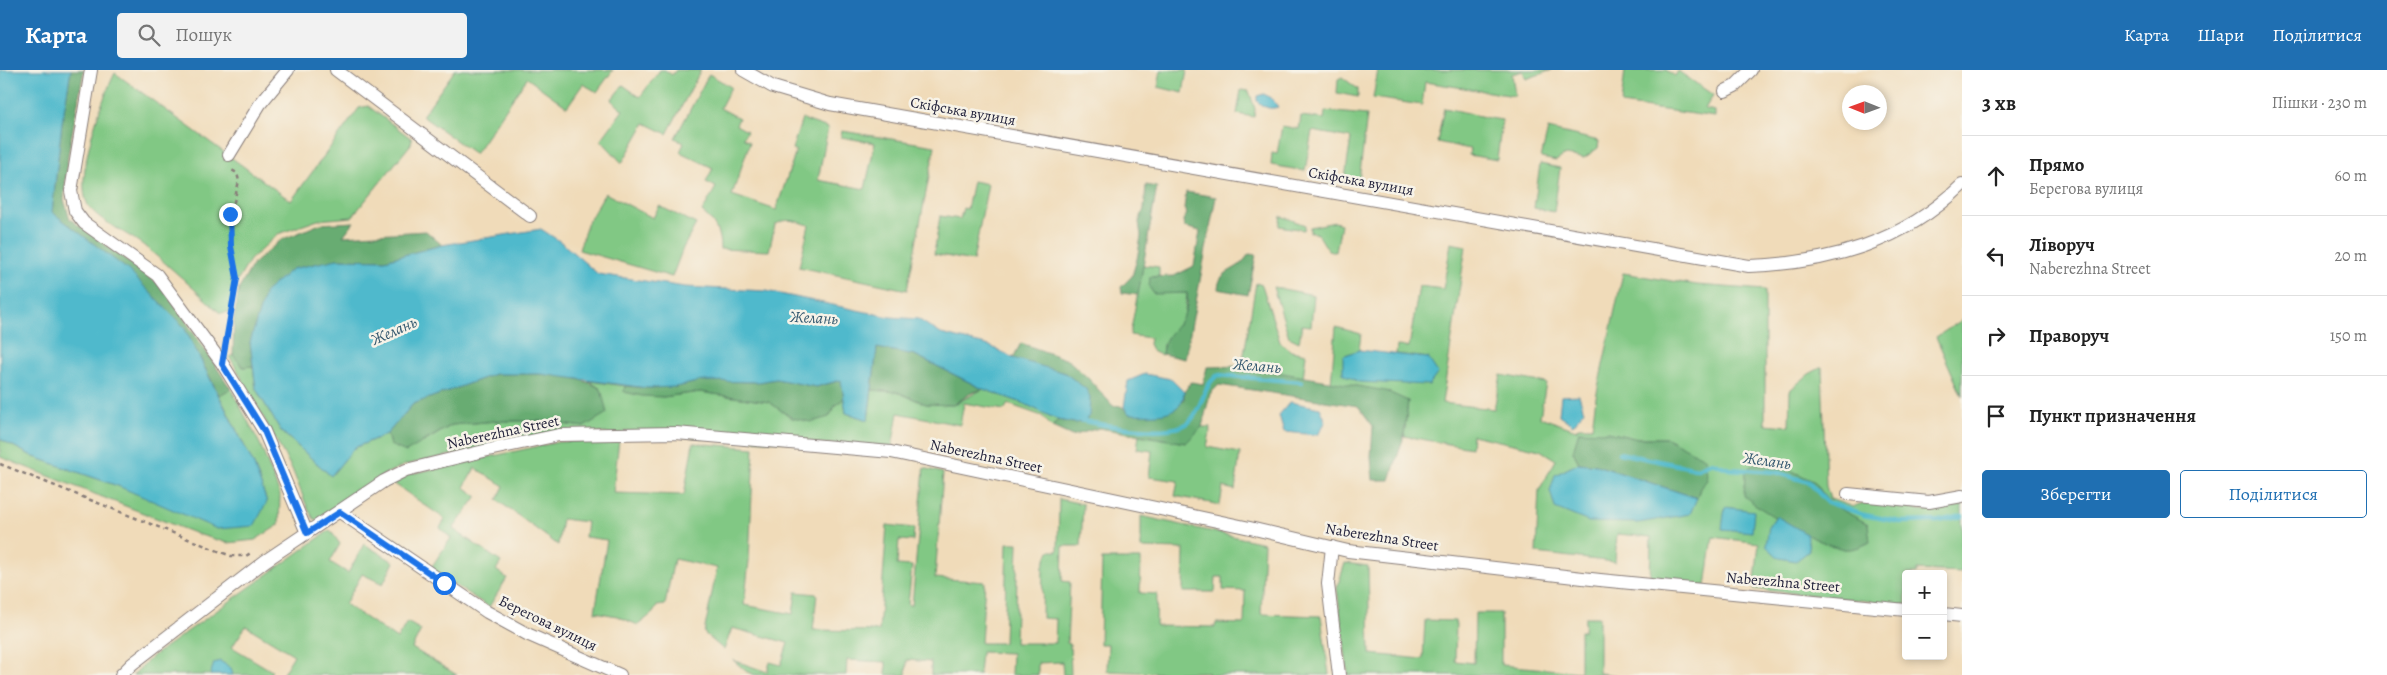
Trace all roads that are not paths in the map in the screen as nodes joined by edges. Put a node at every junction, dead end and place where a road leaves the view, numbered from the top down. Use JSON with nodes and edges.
{"nodes":[{"id":1,"x":91,"y":70,"type":"edge"},
{"id":2,"x":288,"y":70,"type":"edge"},
{"id":3,"x":336,"y":70,"type":"edge"},
{"id":4,"x":743,"y":70,"type":"edge"},
{"id":5,"x":1751,"y":70,"type":"edge"},
{"id":6,"x":1725,"y":91,"type":"dead end"},
{"id":7,"x":229,"y":154,"type":"road end"},
{"id":8,"x":1962,"y":184,"type":"edge"},
{"id":9,"x":530,"y":216,"type":"dead end"},
{"id":10,"x":1848,"y":494,"type":"dead end"},
{"id":11,"x":1962,"y":496,"type":"edge"},
{"id":12,"x":340,"y":512,"type":"junction"},
{"id":13,"x":307,"y":533,"type":"junction"},
{"id":14,"x":1332,"y":547,"type":"junction"},
{"id":15,"x":1902,"y":610,"type":"edge"},
{"id":16,"x":1947,"y":614,"type":"edge"},
{"id":17,"x":1962,"y":616,"type":"edge"},
{"id":18,"x":121,"y":675,"type":"edge"},
{"id":19,"x":620,"y":675,"type":"edge"},
{"id":20,"x":1339,"y":675,"type":"edge"}],
"edges":[{"from":1,"to":13,"type":"street"},
{"from":2,"to":7,"type":"street"},
{"from":3,"to":9,"type":"street"},
{"from":4,"to":8,"type":"street","name":"Скіфська вулиця"},
{"from":5,"to":6,"type":"street"},
{"from":10,"to":11,"type":"street"},
{"from":12,"to":13,"type":"street","name":"Naberezhna Street"},
{"from":12,"to":14,"type":"street","name":"Naberezhna Street"},
{"from":12,"to":19,"type":"street","name":"Берегова вулиця"},
{"from":13,"to":18,"type":"street","name":"Naberezhna Street"},
{"from":14,"to":15,"type":"street","name":"Naberezhna Street"},
{"from":14,"to":20,"type":"street"},
{"from":16,"to":17,"type":"street"}]}
